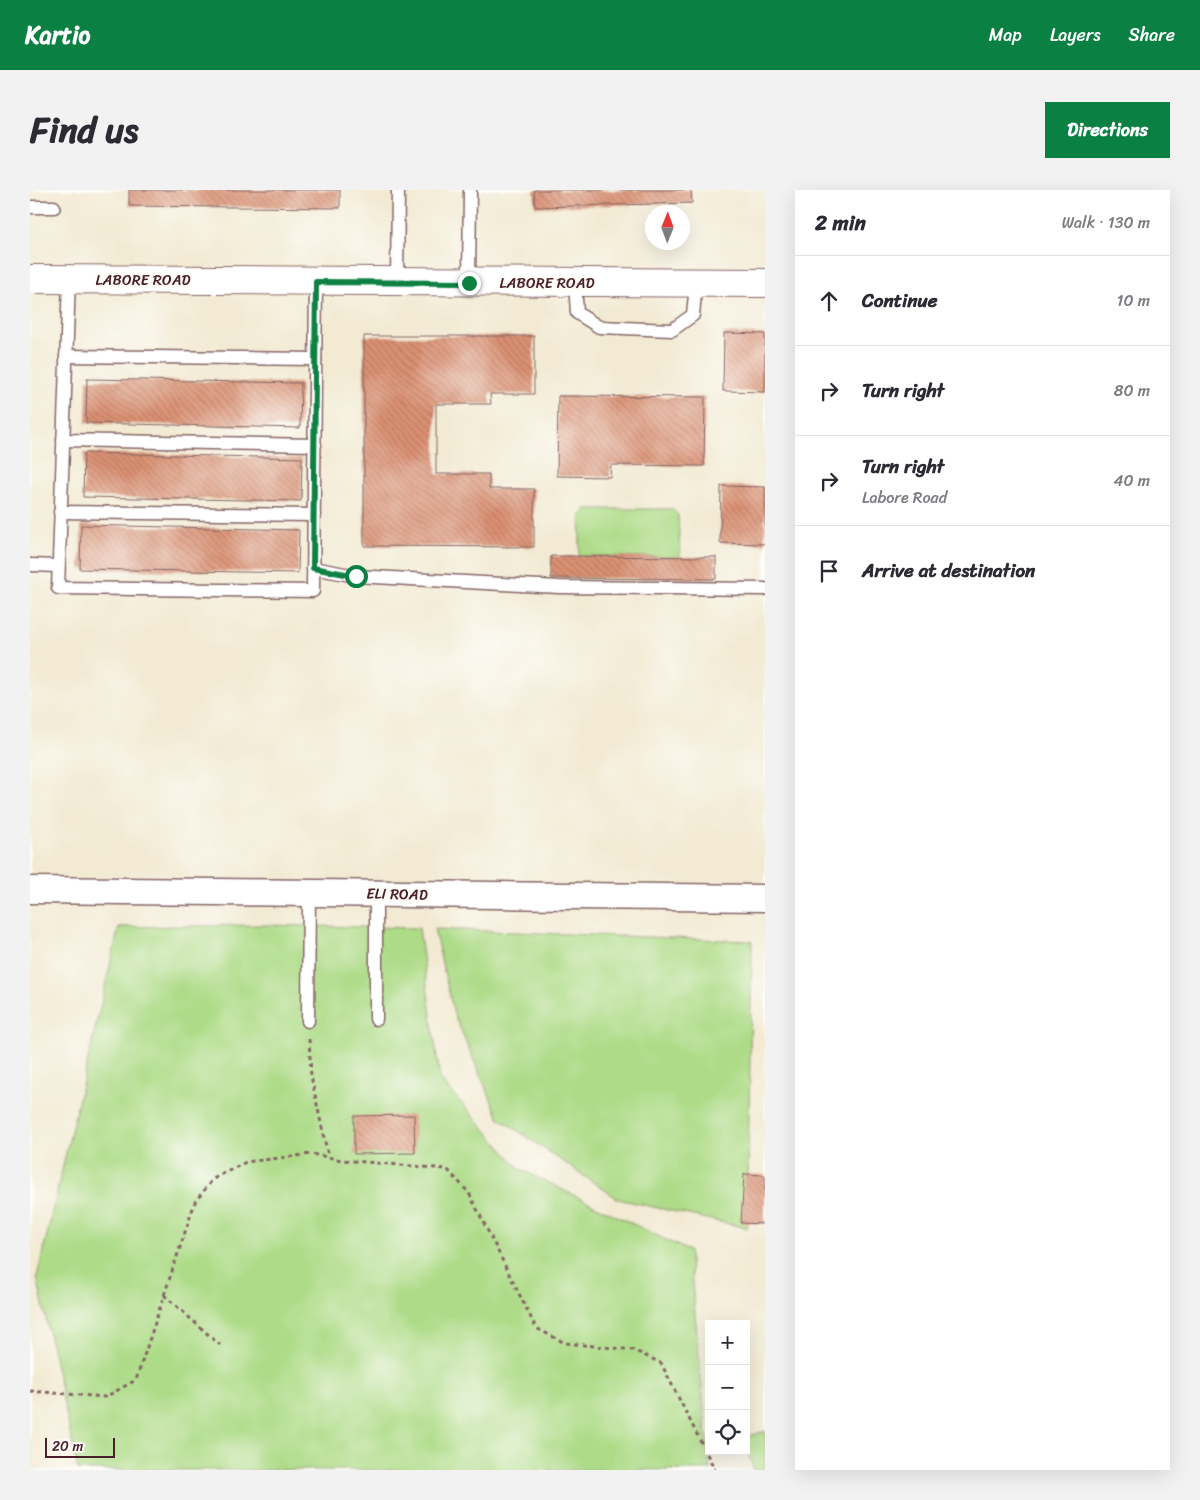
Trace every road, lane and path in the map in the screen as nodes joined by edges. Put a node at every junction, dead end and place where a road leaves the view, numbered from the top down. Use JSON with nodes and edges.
{"nodes":[{"id":1,"x":398,"y":190,"type":"edge"},
{"id":2,"x":470,"y":190,"type":"edge"},
{"id":3,"x":30,"y":207,"type":"edge"},
{"id":4,"x":54,"y":207,"type":"dead end"},
{"id":5,"x":30,"y":279,"type":"edge"},
{"id":6,"x":69,"y":280,"type":"junction"},
{"id":7,"x":316,"y":282,"type":"junction"},
{"id":8,"x":397,"y":282,"type":"junction"},
{"id":9,"x":469,"y":283,"type":"junction"},
{"id":10,"x":575,"y":283,"type":"junction"},
{"id":11,"x":765,"y":283,"type":"edge"},
{"id":12,"x":696,"y":284,"type":"junction"},
{"id":13,"x":66,"y":356,"type":"junction"},
{"id":14,"x":315,"y":359,"type":"junction"},
{"id":15,"x":63,"y":440,"type":"junction"},
{"id":16,"x":314,"y":445,"type":"junction"},
{"id":17,"x":60,"y":512,"type":"junction"},
{"id":18,"x":314,"y":515,"type":"junction"},
{"id":19,"x":30,"y":565,"type":"edge"},
{"id":20,"x":58,"y":566,"type":"junction"},
{"id":21,"x":313,"y":568,"type":"junction"},
{"id":22,"x":765,"y":589,"type":"edge"},
{"id":23,"x":30,"y":890,"type":"edge"},
{"id":24,"x":309,"y":893,"type":"junction"},
{"id":25,"x":376,"y":894,"type":"junction"},
{"id":26,"x":765,"y":898,"type":"edge"},
{"id":27,"x":376,"y":1020,"type":"dead end"},
{"id":28,"x":308,"y":1021,"type":"joint"},
{"id":29,"x":328,"y":1156,"type":"junction"},
{"id":30,"x":164,"y":1295,"type":"junction"},
{"id":31,"x":220,"y":1346,"type":"dead end"},
{"id":32,"x":30,"y":1391,"type":"edge"},
{"id":33,"x":715,"y":1470,"type":"edge"}],
"edges":[{"from":1,"to":8,"type":"lane"},
{"from":2,"to":9,"type":"lane"},
{"from":3,"to":4,"type":"lane"},
{"from":5,"to":6,"type":"street","name":"LABORE ROAD"},
{"from":6,"to":7,"type":"street","name":"LABORE ROAD"},
{"from":6,"to":13,"type":"lane"},
{"from":7,"to":8,"type":"street","name":"LABORE ROAD"},
{"from":7,"to":14,"type":"lane"},
{"from":8,"to":9,"type":"street","name":"LABORE ROAD"},
{"from":9,"to":10,"type":"street","name":"LABORE ROAD"},
{"from":10,"to":12,"type":"street","name":"LABORE ROAD"},
{"from":10,"to":12,"type":"lane"},
{"from":11,"to":12,"type":"street","name":"LABORE ROAD"},
{"from":13,"to":14,"type":"lane"},
{"from":13,"to":15,"type":"lane"},
{"from":14,"to":16,"type":"lane"},
{"from":15,"to":16,"type":"lane"},
{"from":15,"to":17,"type":"lane"},
{"from":16,"to":18,"type":"lane"},
{"from":17,"to":18,"type":"lane"},
{"from":17,"to":20,"type":"lane"},
{"from":18,"to":21,"type":"lane"},
{"from":19,"to":20,"type":"lane"},
{"from":20,"to":21,"type":"lane"},
{"from":21,"to":22,"type":"lane"},
{"from":23,"to":24,"type":"street","name":"ELI ROAD"},
{"from":24,"to":25,"type":"street","name":"ELI ROAD"},
{"from":24,"to":28,"type":"lane"},
{"from":25,"to":26,"type":"street","name":"ELI ROAD"},
{"from":25,"to":27,"type":"lane"},
{"from":28,"to":29,"type":"path"},
{"from":29,"to":30,"type":"path"},
{"from":29,"to":33,"type":"path"},
{"from":30,"to":31,"type":"path"},
{"from":30,"to":32,"type":"path"}]}
